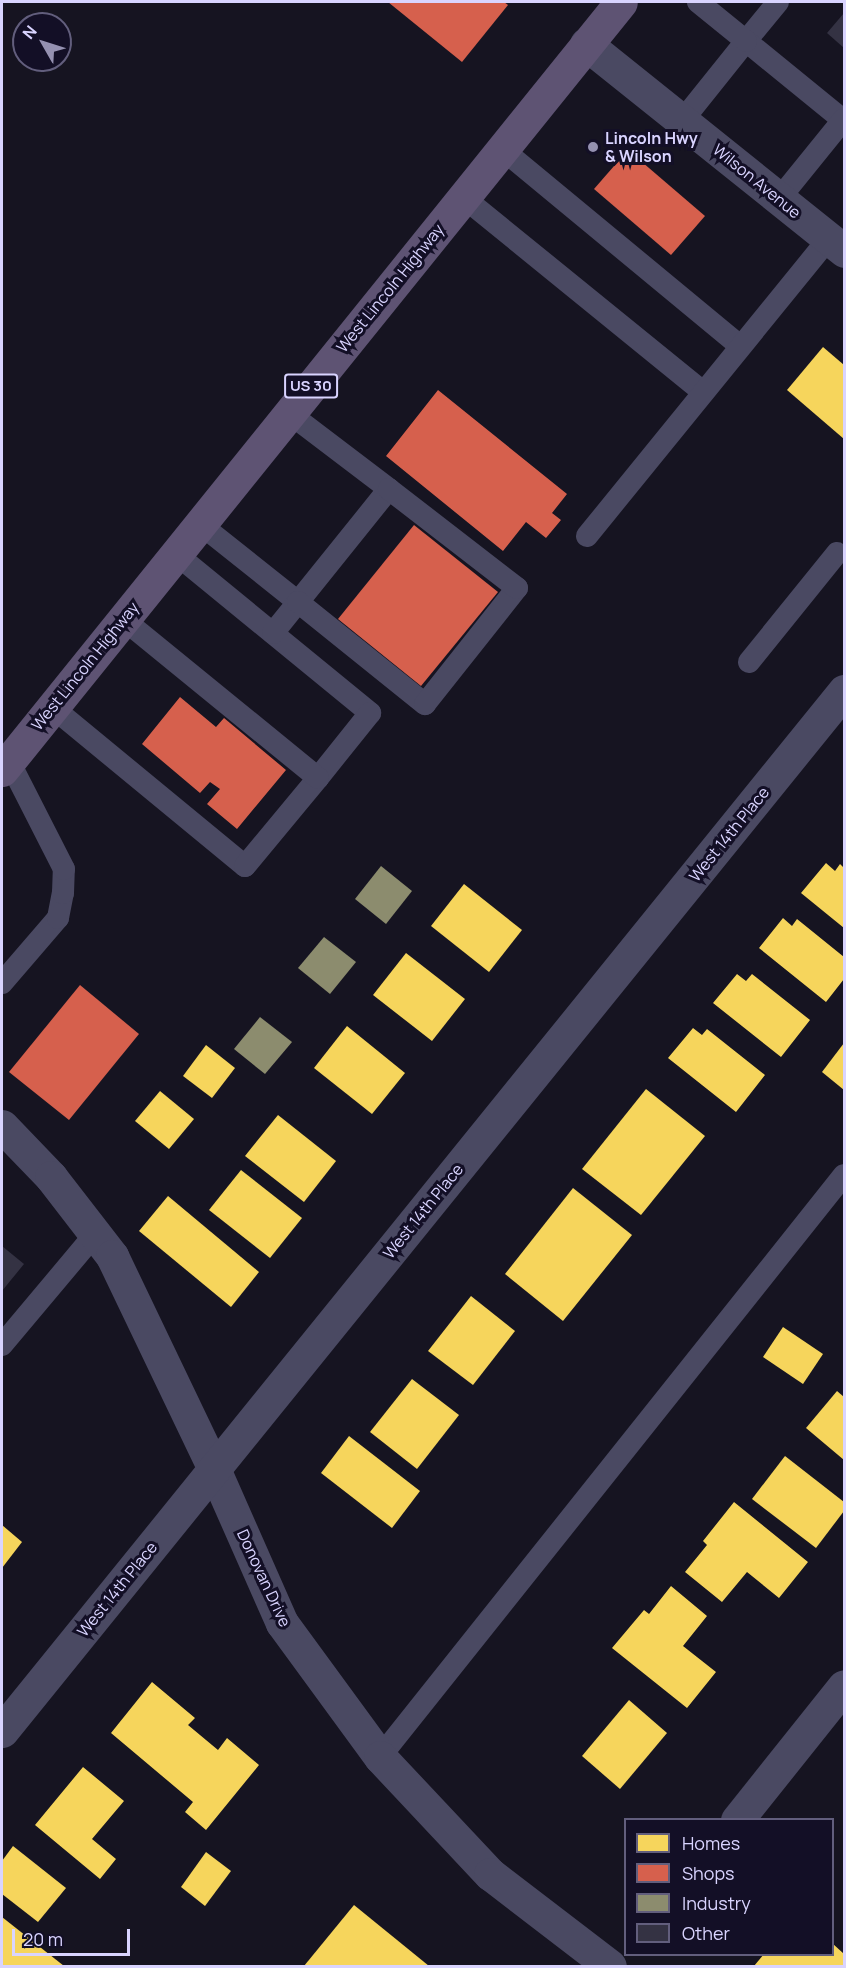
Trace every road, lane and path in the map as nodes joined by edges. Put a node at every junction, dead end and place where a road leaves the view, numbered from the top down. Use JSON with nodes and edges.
{"nodes":[{"id":1,"x":621,"y":2,"type":"edge"},
{"id":2,"x":698,"y":2,"type":"edge"},
{"id":3,"x":778,"y":2,"type":"edge"},
{"id":4,"x":746,"y":41,"type":"junction"},
{"id":5,"x":586,"y":44,"type":"junction"},
{"id":6,"x":682,"y":122,"type":"junction"},
{"id":7,"x":502,"y":149,"type":"junction"},
{"id":8,"x":463,"y":197,"type":"junction"},
{"id":9,"x":779,"y":199,"type":"junction"},
{"id":10,"x":837,"y":244,"type":"edge"},
{"id":11,"x":740,"y":346,"type":"junction"},
{"id":12,"x":703,"y":392,"type":"junction"},
{"id":13,"x":289,"y":413,"type":"junction"},
{"id":14,"x":389,"y":489,"type":"junction"},
{"id":15,"x":200,"y":524,"type":"junction"},
{"id":16,"x":587,"y":536,"type":"dead end"},
{"id":17,"x":837,"y":553,"type":"dead end"},
{"id":18,"x":176,"y":554,"type":"junction"},
{"id":19,"x":298,"y":602,"type":"junction"},
{"id":20,"x":123,"y":619,"type":"junction"},
{"id":21,"x":273,"y":633,"type":"junction"},
{"id":22,"x":749,"y":662,"type":"dead end"},
{"id":23,"x":844,"y":691,"type":"edge"},
{"id":24,"x":52,"y":707,"type":"junction"},
{"id":25,"x":5,"y":766,"type":"edge"},
{"id":26,"x":318,"y":778,"type":"junction"},
{"id":27,"x":2,"y":984,"type":"edge"},
{"id":28,"x":2,"y":1126,"type":"edge"},
{"id":29,"x":844,"y":1175,"type":"edge"},
{"id":30,"x":95,"y":1234,"type":"junction"},
{"id":31,"x":2,"y":1345,"type":"edge"},
{"id":32,"x":214,"y":1469,"type":"junction"},
{"id":33,"x":844,"y":1686,"type":"edge"},
{"id":34,"x":2,"y":1731,"type":"edge"},
{"id":35,"x":380,"y":1757,"type":"junction"},
{"id":36,"x":739,"y":1818,"type":"edge"},
{"id":37,"x":610,"y":1966,"type":"edge"}],
"edges":[{"from":1,"to":5,"type":"main road","name":"West Lincoln Highway","number":"US 30"},
{"from":2,"to":4,"type":"lane"},
{"from":3,"to":4,"type":"lane"},
{"from":4,"to":6,"type":"lane"},
{"from":4,"to":9,"type":"lane"},
{"from":5,"to":6,"type":"street","name":"Wilson Avenue"},
{"from":5,"to":7,"type":"main road","name":"West Lincoln Highway","number":"US 30"},
{"from":6,"to":9,"type":"street","name":"Wilson Avenue"},
{"from":7,"to":8,"type":"main road","name":"West Lincoln Highway","number":"US 30"},
{"from":7,"to":11,"type":"lane"},
{"from":8,"to":12,"type":"lane"},
{"from":8,"to":13,"type":"main road","name":"West Lincoln Highway","number":"US 30"},
{"from":9,"to":10,"type":"street","name":"Wilson Avenue"},
{"from":10,"to":11,"type":"lane"},
{"from":11,"to":12,"type":"lane"},
{"from":12,"to":16,"type":"lane"},
{"from":13,"to":14,"type":"lane"},
{"from":13,"to":15,"type":"main road","name":"West Lincoln Highway","number":"US 30"},
{"from":14,"to":19,"type":"lane"},
{"from":14,"to":19,"type":"lane"},
{"from":15,"to":18,"type":"main road","name":"West Lincoln Highway","number":"US 30"},
{"from":15,"to":19,"type":"lane"},
{"from":17,"to":22,"type":"lane"},
{"from":18,"to":20,"type":"main road","name":"West Lincoln Highway","number":"US 30"},
{"from":18,"to":21,"type":"lane"},
{"from":19,"to":21,"type":"lane"},
{"from":20,"to":24,"type":"main road","name":"West Lincoln Highway","number":"US 30"},
{"from":20,"to":26,"type":"lane"},
{"from":21,"to":26,"type":"lane"},
{"from":23,"to":32,"type":"street","name":"West 14th Place"},
{"from":24,"to":25,"type":"main road","name":"West Lincoln Highway","number":"US 30"},
{"from":24,"to":26,"type":"lane"},
{"from":25,"to":27,"type":"lane"},
{"from":28,"to":30,"type":"street","name":"Donovan Drive"},
{"from":29,"to":35,"type":"lane"},
{"from":30,"to":31,"type":"lane"},
{"from":30,"to":32,"type":"street","name":"Donovan Drive"},
{"from":32,"to":34,"type":"street","name":"West 14th Place"},
{"from":32,"to":35,"type":"street","name":"Donovan Drive"},
{"from":33,"to":36,"type":"street"},
{"from":35,"to":37,"type":"street","name":"Donovan Drive"}]}
